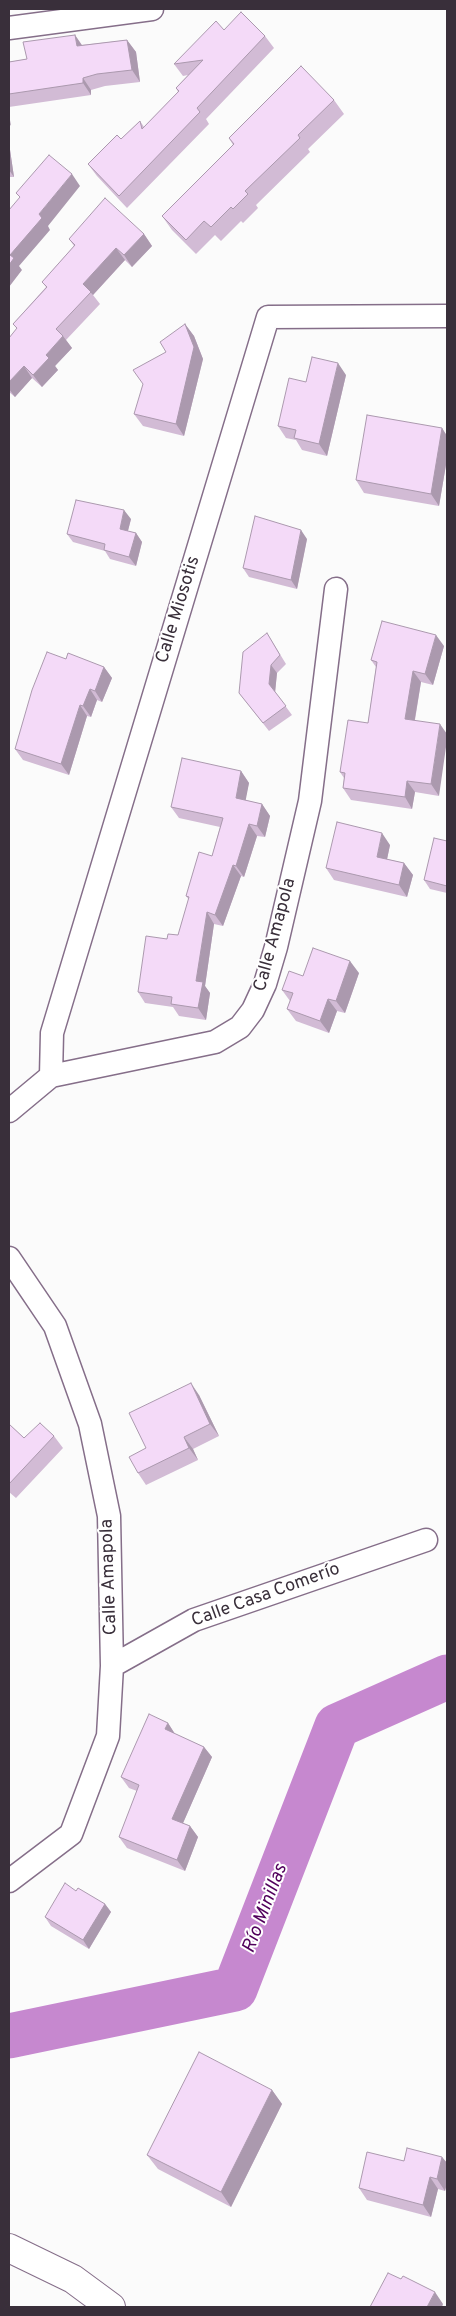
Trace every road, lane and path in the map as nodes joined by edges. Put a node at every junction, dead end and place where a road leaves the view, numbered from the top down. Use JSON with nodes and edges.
{"nodes":[{"id":1,"x":152,"y":9,"type":"edge"},
{"id":2,"x":9,"y":28,"type":"edge"},
{"id":3,"x":447,"y":316,"type":"edge"},
{"id":4,"x":336,"y":589,"type":"dead end"},
{"id":5,"x":51,"y":1076,"type":"junction"},
{"id":6,"x":9,"y":1111,"type":"edge"},
{"id":7,"x":9,"y":1258,"type":"edge"},
{"id":8,"x":426,"y":1540,"type":"dead end"},
{"id":9,"x":112,"y":1666,"type":"junction"},
{"id":10,"x":9,"y":1881,"type":"edge"},
{"id":11,"x":9,"y":2248,"type":"edge"},
{"id":12,"x":111,"y":2307,"type":"edge"}],
"edges":[{"from":1,"to":2,"type":"street"},
{"from":3,"to":5,"type":"street","name":"Calle Miosotis"},
{"from":4,"to":5,"type":"street","name":"Calle Amapola"},
{"from":5,"to":6,"type":"street","name":"Calle Amapola"},
{"from":7,"to":9,"type":"street","name":"Calle Amapola"},
{"from":8,"to":9,"type":"street","name":"Calle Casa Comerío"},
{"from":9,"to":10,"type":"street","name":"Calle Amapola"},
{"from":11,"to":12,"type":"street"}]}
